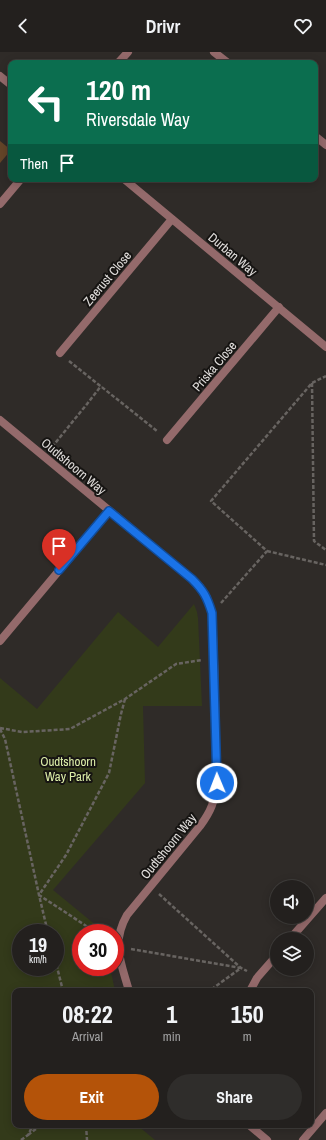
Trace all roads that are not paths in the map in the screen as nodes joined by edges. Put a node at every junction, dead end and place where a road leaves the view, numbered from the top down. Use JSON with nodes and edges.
{"nodes":[{"id":1,"x":128,"y":52,"type":"edge"},
{"id":2,"x":214,"y":52,"type":"edge"},
{"id":3,"x":121,"y":60,"type":"edge"},
{"id":4,"x":224,"y":60,"type":"edge"},
{"id":5,"x":0,"y":76,"type":"edge"},
{"id":6,"x":8,"y":83,"type":"edge"},
{"id":7,"x":318,"y":138,"type":"edge"},
{"id":8,"x":326,"y":145,"type":"edge"},
{"id":9,"x":18,"y":182,"type":"edge"},
{"id":10,"x":128,"y":182,"type":"edge"},
{"id":11,"x":0,"y":204,"type":"edge"},
{"id":12,"x":172,"y":219,"type":"junction"},
{"id":13,"x":278,"y":307,"type":"junction"},
{"id":14,"x":326,"y":346,"type":"edge"},
{"id":15,"x":60,"y":353,"type":"road end"},
{"id":16,"x":1,"y":423,"type":"edge"},
{"id":17,"x":167,"y":440,"type":"road end"},
{"id":18,"x":109,"y":511,"type":"junction"},
{"id":19,"x":0,"y":641,"type":"edge"},
{"id":20,"x":326,"y":898,"type":"edge"},
{"id":21,"x":296,"y":932,"type":"edge"},
{"id":22,"x":270,"y":963,"type":"edge"},
{"id":23,"x":128,"y":988,"type":"edge"},
{"id":24,"x":252,"y":988,"type":"edge"},
{"id":25,"x":326,"y":1113,"type":"edge"},
{"id":26,"x":314,"y":1127,"type":"edge"},
{"id":27,"x":253,"y":1128,"type":"edge"},
{"id":28,"x":313,"y":1128,"type":"edge"},
{"id":29,"x":267,"y":1140,"type":"edge"},
{"id":30,"x":303,"y":1140,"type":"edge"}],
"edges":[{"from":1,"to":3,"type":"street"},
{"from":2,"to":4,"type":"street"},
{"from":5,"to":6,"type":"street"},
{"from":7,"to":8,"type":"street"},
{"from":9,"to":11,"type":"street"},
{"from":10,"to":12,"type":"street","name":"Durban Way"},
{"from":12,"to":13,"type":"street","name":"Durban Way"},
{"from":12,"to":15,"type":"street","name":"Zeerust Close"},
{"from":13,"to":14,"type":"street","name":"Durban Way"},
{"from":13,"to":17,"type":"street","name":"Priska Close"},
{"from":16,"to":18,"type":"street","name":"Oudtshoorn Way"},
{"from":18,"to":19,"type":"street"},
{"from":18,"to":23,"type":"street","name":"Oudtshoorn Way"},
{"from":20,"to":21,"type":"street"},
{"from":22,"to":24,"type":"street"},
{"from":25,"to":26,"type":"street"},
{"from":27,"to":29,"type":"street"},
{"from":28,"to":30,"type":"street"}]}
